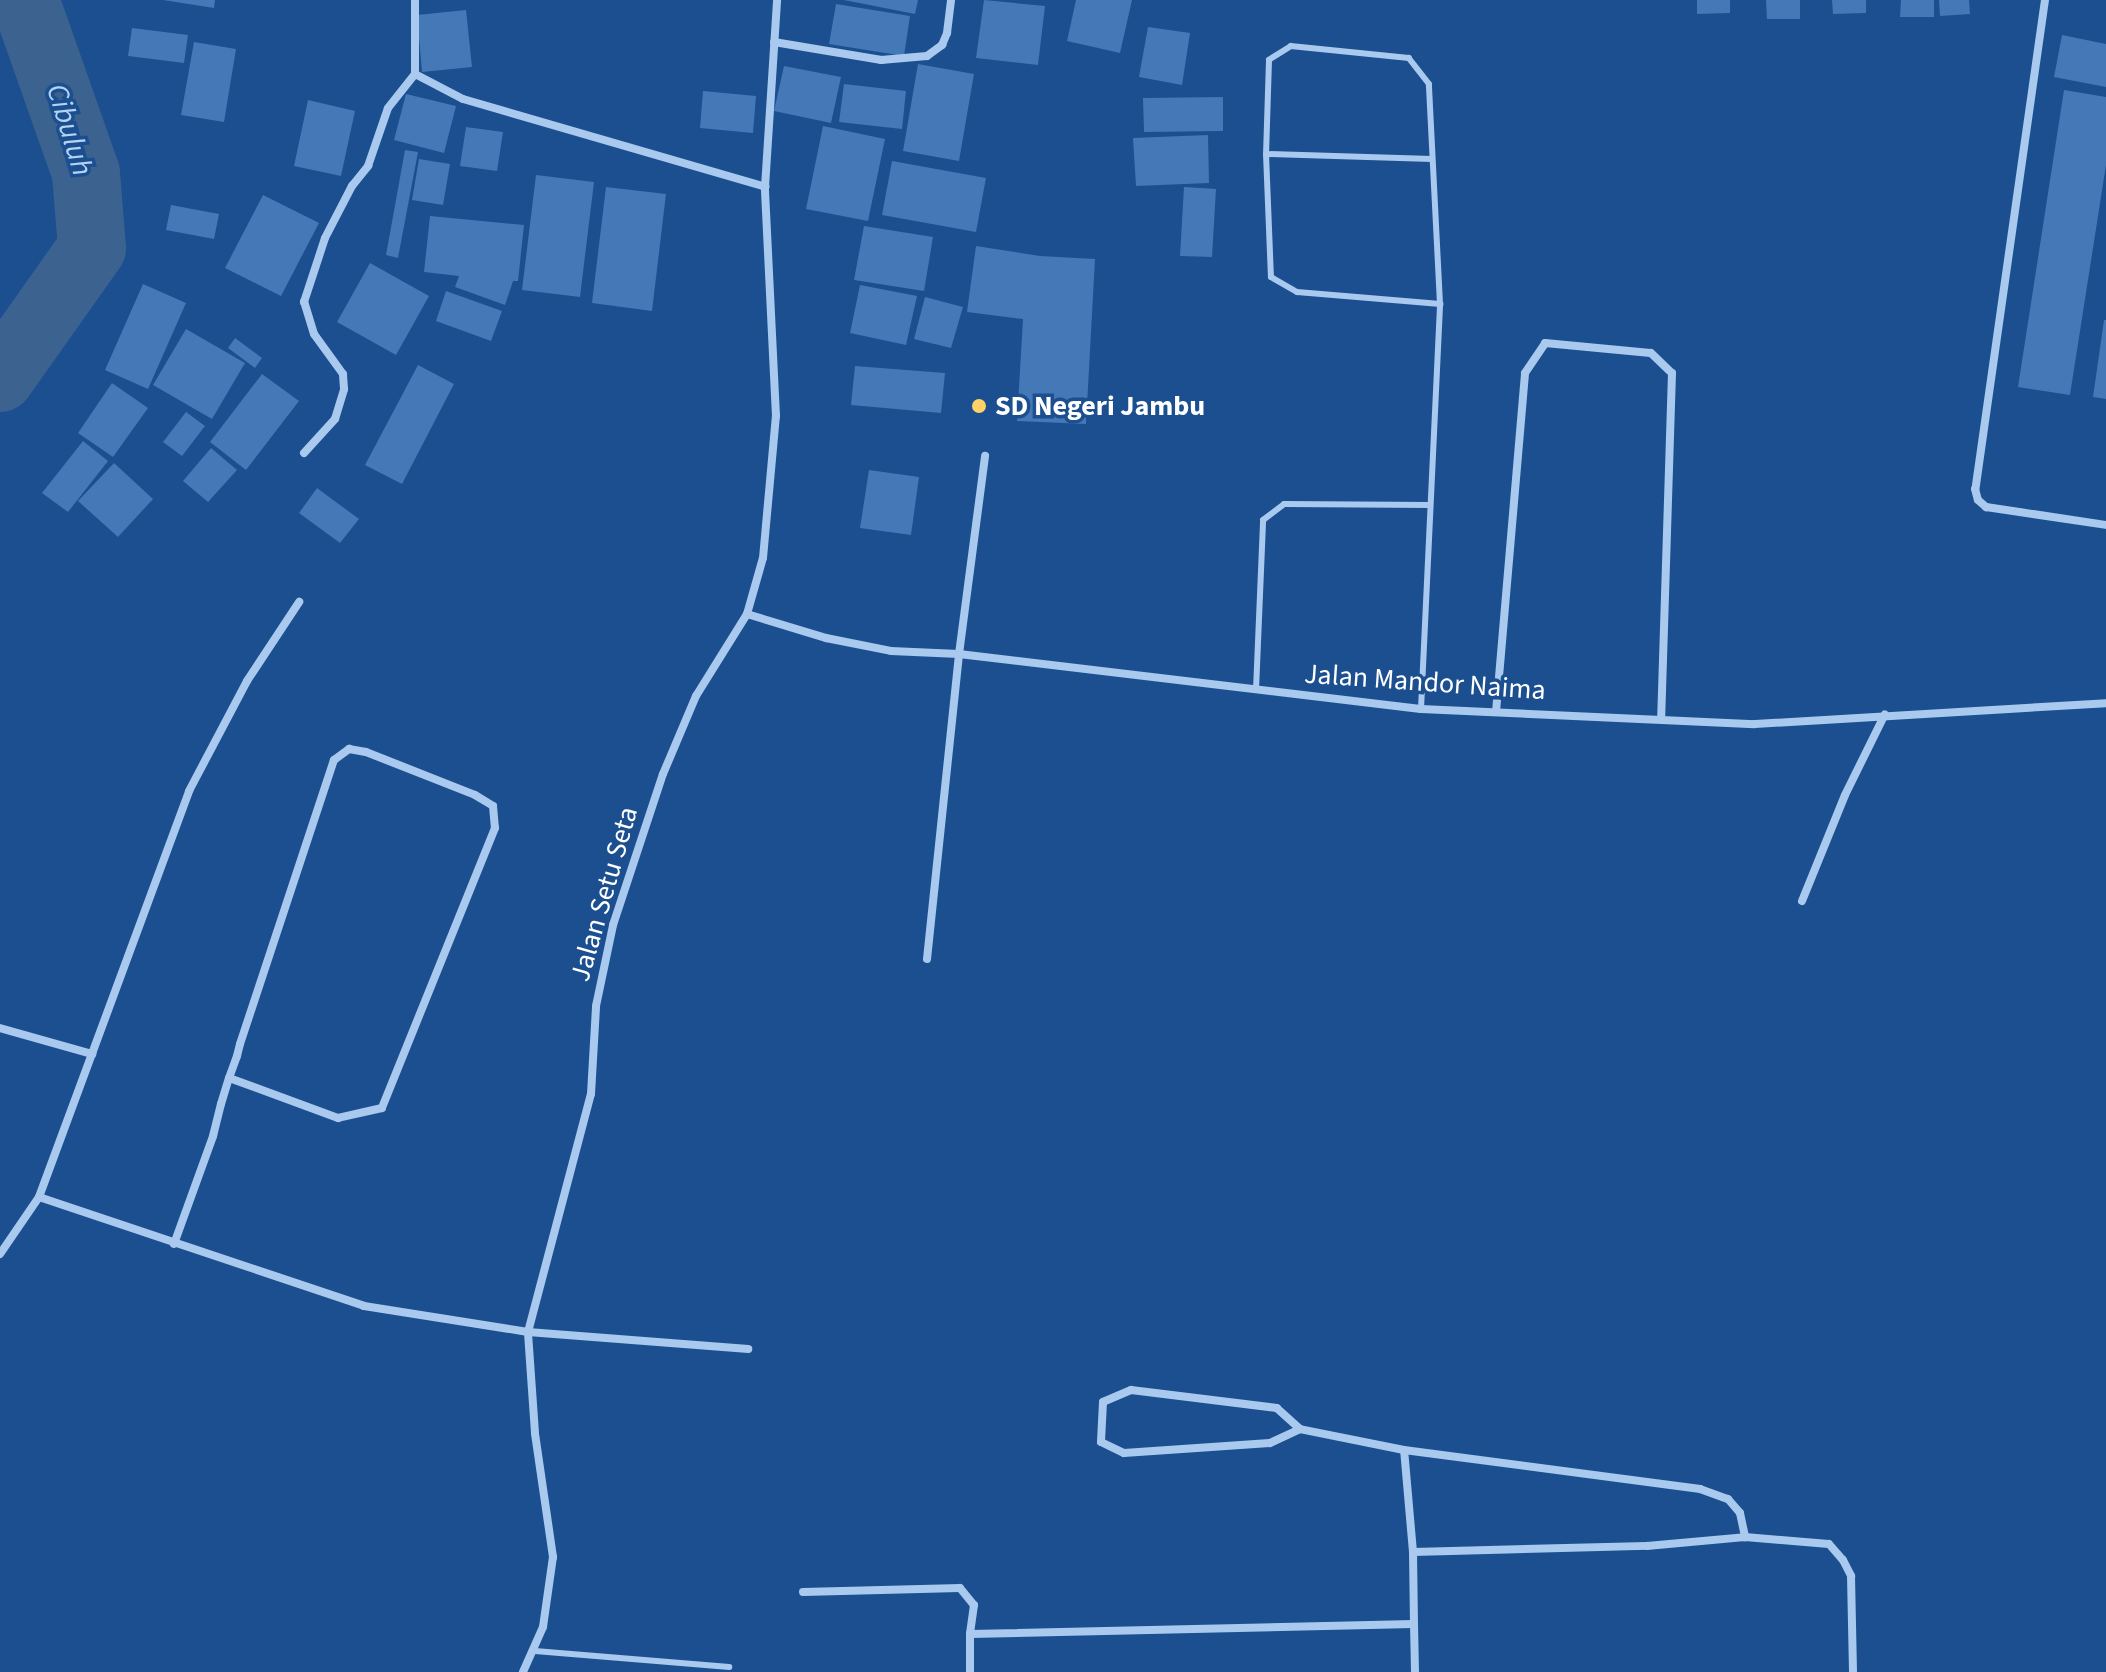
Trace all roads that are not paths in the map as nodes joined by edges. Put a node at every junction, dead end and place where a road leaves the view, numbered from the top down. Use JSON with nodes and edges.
{"nodes":[{"id":1,"x":415,"y":0,"type":"edge"},
{"id":2,"x":777,"y":0,"type":"edge"},
{"id":3,"x":951,"y":0,"type":"edge"},
{"id":4,"x":2045,"y":0,"type":"edge"},
{"id":5,"x":774,"y":42,"type":"junction"},
{"id":6,"x":415,"y":74,"type":"junction"},
{"id":7,"x":1266,"y":154,"type":"junction"},
{"id":8,"x":1432,"y":159,"type":"junction"},
{"id":9,"x":765,"y":187,"type":"junction"},
{"id":10,"x":1440,"y":304,"type":"junction"},
{"id":11,"x":304,"y":453,"type":"dead end"},
{"id":12,"x":985,"y":456,"type":"dead end"},
{"id":13,"x":1430,"y":505,"type":"junction"},
{"id":14,"x":2106,"y":525,"type":"edge"},
{"id":15,"x":299,"y":602,"type":"dead end"},
{"id":16,"x":747,"y":614,"type":"junction"},
{"id":17,"x":959,"y":654,"type":"junction"},
{"id":18,"x":1256,"y":690,"type":"junction"},
{"id":19,"x":2106,"y":703,"type":"edge"},
{"id":20,"x":1421,"y":709,"type":"junction"},
{"id":21,"x":1496,"y":712,"type":"junction"},
{"id":22,"x":1885,"y":714,"type":"junction"},
{"id":23,"x":1661,"y":718,"type":"junction"},
{"id":24,"x":1802,"y":901,"type":"dead end"},
{"id":25,"x":927,"y":959,"type":"dead end"},
{"id":26,"x":0,"y":1028,"type":"edge"},
{"id":27,"x":92,"y":1054,"type":"junction"},
{"id":28,"x":229,"y":1078,"type":"junction"},
{"id":29,"x":39,"y":1197,"type":"junction"},
{"id":30,"x":174,"y":1244,"type":"junction"},
{"id":31,"x":0,"y":1254,"type":"edge"},
{"id":32,"x":528,"y":1332,"type":"junction"},
{"id":33,"x":748,"y":1349,"type":"dead end"},
{"id":34,"x":1300,"y":1429,"type":"junction"},
{"id":35,"x":1404,"y":1450,"type":"junction"},
{"id":36,"x":1745,"y":1537,"type":"junction"},
{"id":37,"x":1413,"y":1552,"type":"junction"},
{"id":38,"x":803,"y":1592,"type":"dead end"},
{"id":39,"x":1414,"y":1624,"type":"junction"},
{"id":40,"x":970,"y":1634,"type":"junction"},
{"id":41,"x":535,"y":1651,"type":"junction"},
{"id":42,"x":729,"y":1667,"type":"dead end"},
{"id":43,"x":523,"y":1672,"type":"edge"},
{"id":44,"x":970,"y":1672,"type":"edge"},
{"id":45,"x":1415,"y":1672,"type":"edge"},
{"id":46,"x":1853,"y":1672,"type":"edge"}],
"edges":[{"from":1,"to":6,"type":"street"},
{"from":2,"to":5,"type":"street","name":"Jalan Setu Seta"},
{"from":3,"to":5,"type":"street"},
{"from":4,"to":14,"type":"street"},
{"from":5,"to":9,"type":"street","name":"Jalan Setu Seta"},
{"from":6,"to":9,"type":"street"},
{"from":6,"to":11,"type":"street"},
{"from":7,"to":8,"type":"lane"},
{"from":7,"to":8,"type":"lane"},
{"from":7,"to":10,"type":"lane"},
{"from":8,"to":10,"type":"lane"},
{"from":9,"to":16,"type":"street","name":"Jalan Setu Seta"},
{"from":10,"to":13,"type":"lane"},
{"from":12,"to":17,"type":"street"},
{"from":13,"to":18,"type":"lane"},
{"from":13,"to":20,"type":"lane"},
{"from":15,"to":27,"type":"street"},
{"from":16,"to":17,"type":"street","name":"Jalan Mandor Naima"},
{"from":16,"to":32,"type":"street","name":"Jalan Setu Seta"},
{"from":17,"to":18,"type":"street","name":"Jalan Mandor Naima"},
{"from":17,"to":25,"type":"street"},
{"from":18,"to":20,"type":"street","name":"Jalan Mandor Naima"},
{"from":19,"to":22,"type":"street","name":"Jalan Mandor Naima"},
{"from":20,"to":21,"type":"street","name":"Jalan Mandor Naima"},
{"from":21,"to":23,"type":"street","name":"Jalan Mandor Naima"},
{"from":21,"to":23,"type":"street"},
{"from":22,"to":23,"type":"street","name":"Jalan Mandor Naima"},
{"from":22,"to":24,"type":"street"},
{"from":26,"to":27,"type":"street"},
{"from":27,"to":29,"type":"street"},
{"from":28,"to":28,"type":"street"},
{"from":28,"to":30,"type":"street"},
{"from":29,"to":30,"type":"street"},
{"from":29,"to":31,"type":"street"},
{"from":30,"to":32,"type":"street"},
{"from":32,"to":33,"type":"street"},
{"from":32,"to":41,"type":"street","name":"Jalan Setu Seta"},
{"from":34,"to":34,"type":"street"},
{"from":34,"to":35,"type":"street"},
{"from":35,"to":36,"type":"street"},
{"from":35,"to":37,"type":"street"},
{"from":36,"to":37,"type":"street"},
{"from":36,"to":46,"type":"street"},
{"from":37,"to":39,"type":"street"},
{"from":38,"to":40,"type":"street"},
{"from":39,"to":40,"type":"street"},
{"from":39,"to":45,"type":"street"},
{"from":40,"to":44,"type":"street"},
{"from":41,"to":42,"type":"lane"},
{"from":41,"to":43,"type":"street","name":"Jalan Setu Seta"}]}
